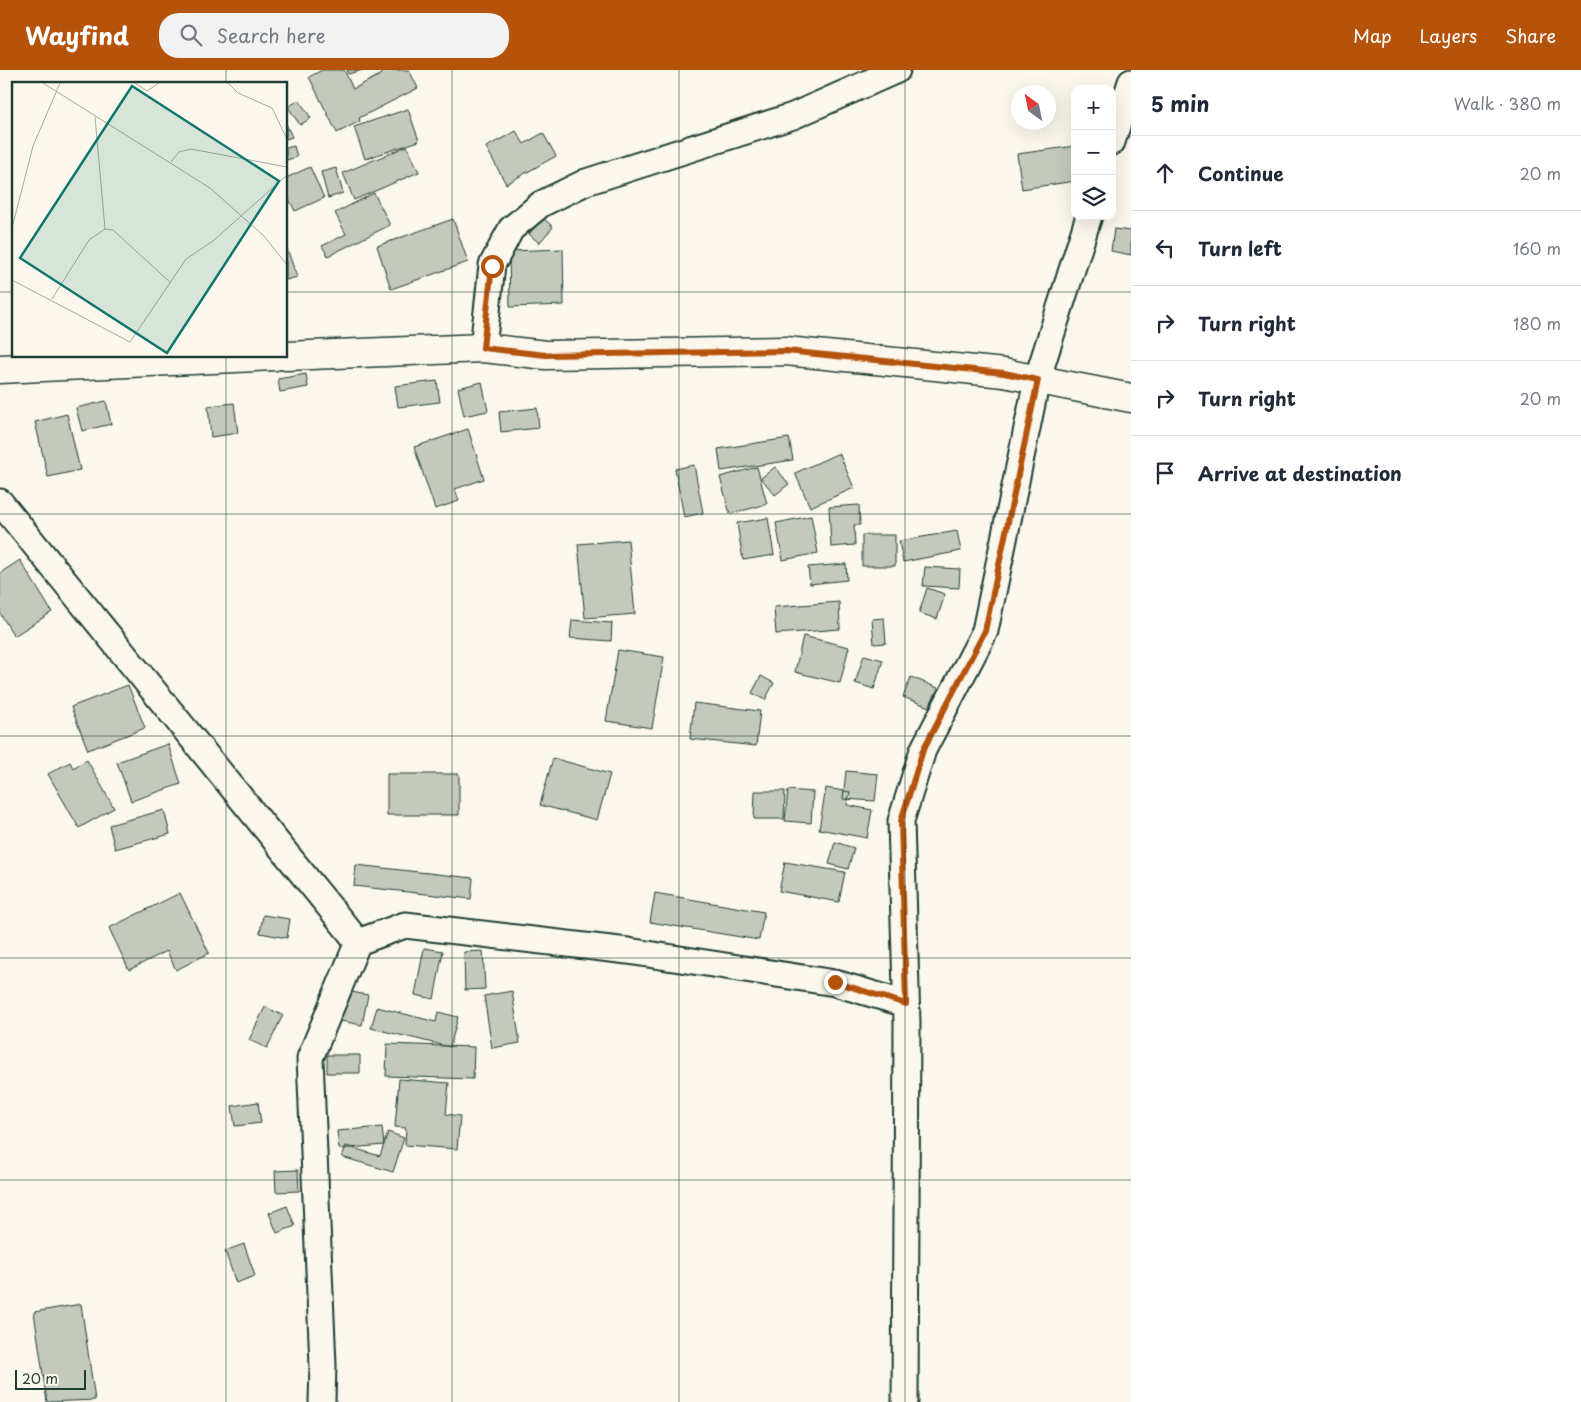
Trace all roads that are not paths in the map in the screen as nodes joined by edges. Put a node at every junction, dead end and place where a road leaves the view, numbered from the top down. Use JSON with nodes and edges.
{"nodes":[{"id":1,"x":897,"y":70,"type":"edge"},
{"id":2,"x":1131,"y":82,"type":"edge"},
{"id":3,"x":1116,"y":130,"type":"edge"},
{"id":4,"x":1088,"y":220,"type":"edge"},
{"id":5,"x":483,"y":348,"type":"junction"},
{"id":6,"x":288,"y":356,"type":"edge"},
{"id":7,"x":233,"y":358,"type":"edge"},
{"id":8,"x":0,"y":369,"type":"edge"},
{"id":9,"x":1038,"y":380,"type":"junction"},
{"id":10,"x":1131,"y":398,"type":"edge"},
{"id":11,"x":0,"y":502,"type":"edge"},
{"id":12,"x":358,"y":942,"type":"junction"},
{"id":13,"x":906,"y":1004,"type":"junction"},
{"id":14,"x":322,"y":1402,"type":"edge"},
{"id":15,"x":905,"y":1402,"type":"edge"}],
"edges":[{"from":1,"to":5,"type":"street"},
{"from":2,"to":3,"type":"street"},
{"from":4,"to":9,"type":"street"},
{"from":5,"to":6,"type":"main road"},
{"from":5,"to":9,"type":"main road"},
{"from":7,"to":8,"type":"main road"},
{"from":9,"to":10,"type":"main road"},
{"from":9,"to":13,"type":"street"},
{"from":11,"to":12,"type":"street"},
{"from":12,"to":13,"type":"street"},
{"from":12,"to":14,"type":"street"},
{"from":13,"to":15,"type":"street"}]}
